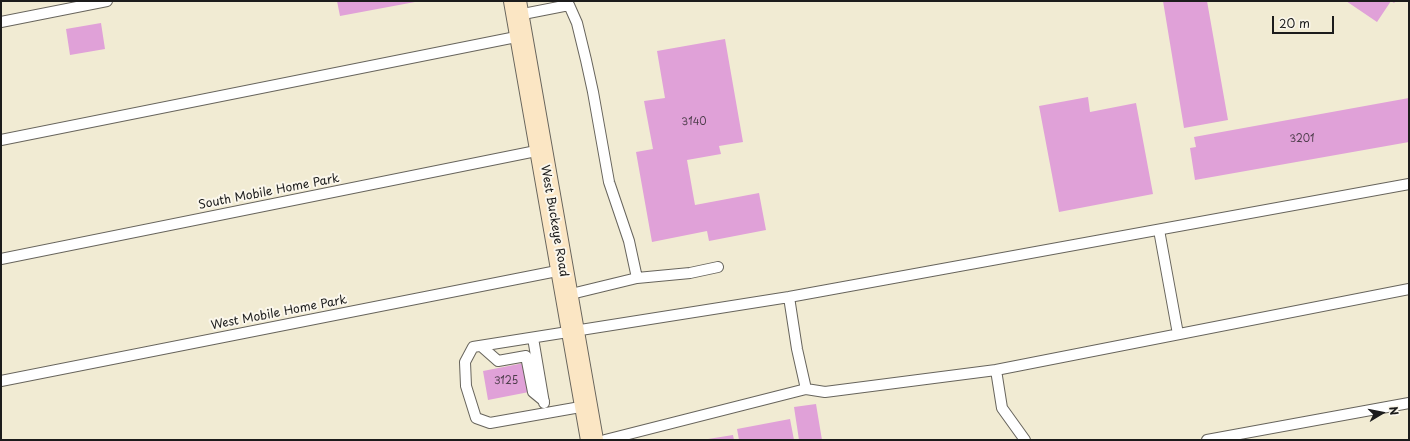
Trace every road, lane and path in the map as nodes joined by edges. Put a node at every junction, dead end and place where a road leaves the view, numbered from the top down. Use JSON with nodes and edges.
{"nodes":[{"id":1,"x":107,"y":1,"type":"edge"},
{"id":2,"x":516,"y":8,"type":"edge"},
{"id":3,"x":1,"y":22,"type":"edge"},
{"id":4,"x":521,"y":36,"type":"junction"},
{"id":5,"x":1,"y":140,"type":"edge"},
{"id":6,"x":541,"y":150,"type":"junction"},
{"id":7,"x":1409,"y":184,"type":"edge"},
{"id":8,"x":1159,"y":230,"type":"junction"},
{"id":9,"x":1,"y":259,"type":"edge"},
{"id":10,"x":718,"y":267,"type":"dead end"},
{"id":11,"x":562,"y":270,"type":"junction"},
{"id":12,"x":637,"y":278,"type":"junction"},
{"id":13,"x":1409,"y":289,"type":"edge"},
{"id":14,"x":567,"y":295,"type":"junction"},
{"id":15,"x":789,"y":297,"type":"junction"},
{"id":16,"x":573,"y":331,"type":"junction"},
{"id":17,"x":1178,"y":334,"type":"junction"},
{"id":18,"x":533,"y":338,"type":"junction"},
{"id":19,"x":481,"y":346,"type":"junction"},
{"id":20,"x":996,"y":370,"type":"junction"},
{"id":21,"x":1,"y":381,"type":"edge"},
{"id":22,"x":806,"y":389,"type":"junction"},
{"id":23,"x":544,"y":401,"type":"junction"},
{"id":24,"x":1409,"y":403,"type":"edge"},
{"id":25,"x":586,"y":406,"type":"junction"},
{"id":26,"x":546,"y":413,"type":"junction"},
{"id":27,"x":592,"y":440,"type":"edge"},
{"id":28,"x":605,"y":440,"type":"edge"},
{"id":29,"x":1025,"y":440,"type":"edge"},
{"id":30,"x":1206,"y":440,"type":"edge"}],
"edges":[{"from":1,"to":3,"type":"lane"},
{"from":2,"to":4,"type":"main road","name":"West Buckeye Road"},
{"from":2,"to":12,"type":"lane"},
{"from":4,"to":5,"type":"lane"},
{"from":4,"to":6,"type":"main road","name":"West Buckeye Road"},
{"from":6,"to":9,"type":"lane","name":"South Mobile Home Park"},
{"from":6,"to":11,"type":"main road","name":"West Buckeye Road"},
{"from":7,"to":8,"type":"lane"},
{"from":8,"to":15,"type":"lane"},
{"from":8,"to":17,"type":"lane"},
{"from":10,"to":12,"type":"lane"},
{"from":11,"to":14,"type":"main road","name":"West Buckeye Road"},
{"from":11,"to":21,"type":"lane","name":"West Mobile Home Park"},
{"from":12,"to":14,"type":"lane"},
{"from":13,"to":17,"type":"lane"},
{"from":14,"to":16,"type":"main road","name":"West Buckeye Road"},
{"from":15,"to":16,"type":"lane"},
{"from":15,"to":22,"type":"lane"},
{"from":16,"to":18,"type":"lane"},
{"from":16,"to":25,"type":"main road","name":"West Buckeye Road"},
{"from":17,"to":20,"type":"lane"},
{"from":18,"to":19,"type":"lane"},
{"from":18,"to":23,"type":"lane"},
{"from":19,"to":23,"type":"lane"},
{"from":19,"to":26,"type":"lane"},
{"from":20,"to":22,"type":"lane"},
{"from":20,"to":29,"type":"lane"},
{"from":22,"to":28,"type":"lane"},
{"from":23,"to":26,"type":"lane"},
{"from":24,"to":30,"type":"lane"},
{"from":25,"to":26,"type":"lane"},
{"from":25,"to":27,"type":"main road","name":"West Buckeye Road"}]}
